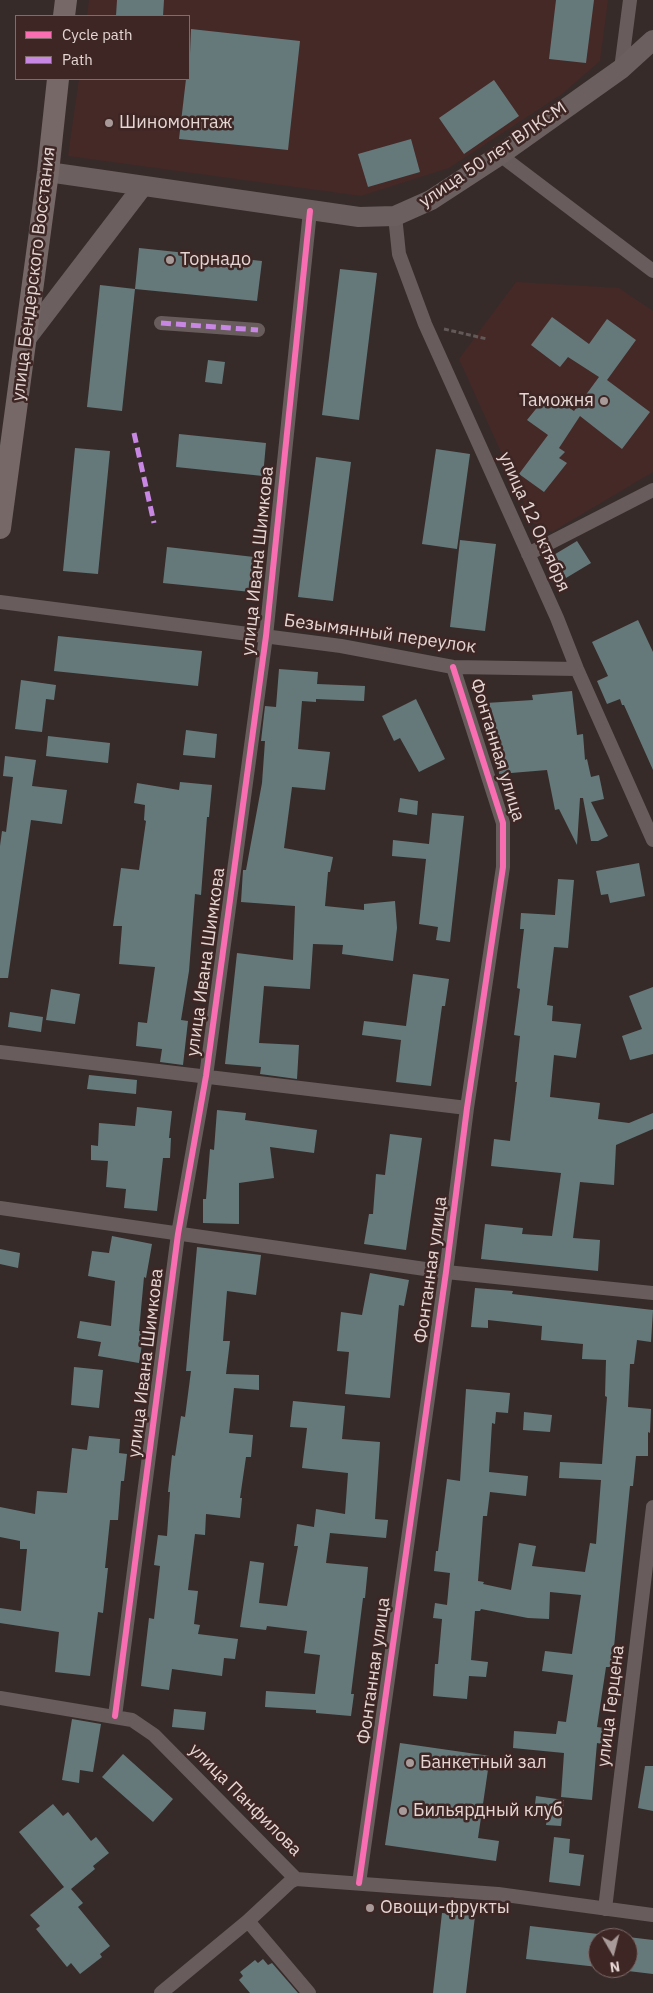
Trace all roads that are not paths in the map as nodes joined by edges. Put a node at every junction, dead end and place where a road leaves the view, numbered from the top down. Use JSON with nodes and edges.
{"nodes":[{"id":1,"x":66,"y":0,"type":"edge"},
{"id":2,"x":630,"y":0,"type":"edge"},
{"id":3,"x":64,"y":15,"type":"edge"},
{"id":4,"x":653,"y":40,"type":"edge"},
{"id":5,"x":621,"y":69,"type":"junction"},
{"id":6,"x":58,"y":80,"type":"edge"},
{"id":7,"x":500,"y":155,"type":"junction"},
{"id":8,"x":48,"y":172,"type":"junction"},
{"id":9,"x":143,"y":186,"type":"junction"},
{"id":10,"x":310,"y":211,"type":"junction"},
{"id":11,"x":395,"y":216,"type":"junction"},
{"id":12,"x":653,"y":271,"type":"edge"},
{"id":13,"x":161,"y":323,"type":"dead end"},
{"id":14,"x":258,"y":330,"type":"dead end"},
{"id":15,"x":26,"y":339,"type":"junction"},
{"id":16,"x":4,"y":474,"type":"edge"},
{"id":17,"x":653,"y":490,"type":"edge"},
{"id":18,"x":0,"y":528,"type":"edge"},
{"id":19,"x":528,"y":554,"type":"junction"},
{"id":20,"x":0,"y":602,"type":"edge"},
{"id":21,"x":266,"y":636,"type":"junction"},
{"id":22,"x":453,"y":667,"type":"junction"},
{"id":23,"x":577,"y":669,"type":"junction"},
{"id":24,"x":653,"y":840,"type":"edge"},
{"id":25,"x":0,"y":1052,"type":"edge"},
{"id":26,"x":206,"y":1076,"type":"junction"},
{"id":27,"x":466,"y":1108,"type":"junction"},
{"id":28,"x":0,"y":1208,"type":"edge"},
{"id":29,"x":178,"y":1234,"type":"junction"},
{"id":30,"x":446,"y":1272,"type":"junction"},
{"id":31,"x":653,"y":1292,"type":"edge"},
{"id":32,"x":653,"y":1507,"type":"edge"},
{"id":33,"x":0,"y":1698,"type":"edge"},
{"id":34,"x":115,"y":1716,"type":"junction"},
{"id":35,"x":296,"y":1879,"type":"junction"},
{"id":36,"x":360,"y":1883,"type":"junction"},
{"id":37,"x":606,"y":1909,"type":"junction"},
{"id":38,"x":653,"y":1915,"type":"edge"},
{"id":39,"x":248,"y":1921,"type":"junction"},
{"id":40,"x":162,"y":1993,"type":"edge"},
{"id":41,"x":309,"y":1993,"type":"edge"}],
"edges":[{"from":1,"to":3,"type":"main road"},
{"from":2,"to":5,"type":"street"},
{"from":4,"to":5,"type":"street","name":"улица 50 лет ВЛКСМ"},
{"from":5,"to":7,"type":"street","name":"улица 50 лет ВЛКСМ"},
{"from":6,"to":8,"type":"main road","name":"улица Бендерского Восстания"},
{"from":7,"to":11,"type":"street","name":"улица 50 лет ВЛКСМ"},
{"from":7,"to":12,"type":"street"},
{"from":8,"to":9,"type":"street","name":"улица 50 лет ВЛКСМ"},
{"from":8,"to":15,"type":"main road","name":"улица Бендерского Восстания"},
{"from":9,"to":10,"type":"street","name":"улица 50 лет ВЛКСМ"},
{"from":9,"to":15,"type":"street"},
{"from":10,"to":11,"type":"street","name":"улица 50 лет ВЛКСМ"},
{"from":10,"to":21,"type":"street","name":"улица Ивана Шимкова"},
{"from":11,"to":19,"type":"street","name":"улица 12 Октября"},
{"from":13,"to":14,"type":"street"},
{"from":15,"to":16,"type":"main road","name":"улица Бендерского Восстания"},
{"from":16,"to":18,"type":"main road","name":"улица Бендерского Восстания"},
{"from":17,"to":19,"type":"street"},
{"from":19,"to":23,"type":"street","name":"улица 12 Октября"},
{"from":20,"to":21,"type":"street","name":"Безымянный переулок"},
{"from":21,"to":22,"type":"street","name":"Безымянный переулок"},
{"from":21,"to":26,"type":"street","name":"улица Ивана Шимкова"},
{"from":22,"to":23,"type":"street","name":"Безымянный переулок"},
{"from":22,"to":27,"type":"street","name":"Фонтанная улица"},
{"from":23,"to":24,"type":"street","name":"улица 12 Октября"},
{"from":25,"to":26,"type":"street"},
{"from":26,"to":27,"type":"street"},
{"from":26,"to":29,"type":"street","name":"улица Ивана Шимкова"},
{"from":27,"to":30,"type":"street","name":"Фонтанная улица"},
{"from":28,"to":29,"type":"street"},
{"from":29,"to":30,"type":"street"},
{"from":29,"to":34,"type":"street","name":"улица Ивана Шимкова"},
{"from":30,"to":31,"type":"street"},
{"from":30,"to":36,"type":"street","name":"Фонтанная улица"},
{"from":32,"to":37,"type":"street","name":"улица Герцена"},
{"from":33,"to":34,"type":"street","name":"улица Панфилова"},
{"from":34,"to":35,"type":"street","name":"улица Панфилова"},
{"from":35,"to":36,"type":"street","name":"улица Панфилова"},
{"from":35,"to":39,"type":"street"},
{"from":36,"to":37,"type":"street","name":"улица Панфилова"},
{"from":37,"to":38,"type":"street","name":"улица Панфилова"},
{"from":39,"to":40,"type":"street"},
{"from":39,"to":41,"type":"street"}]}
